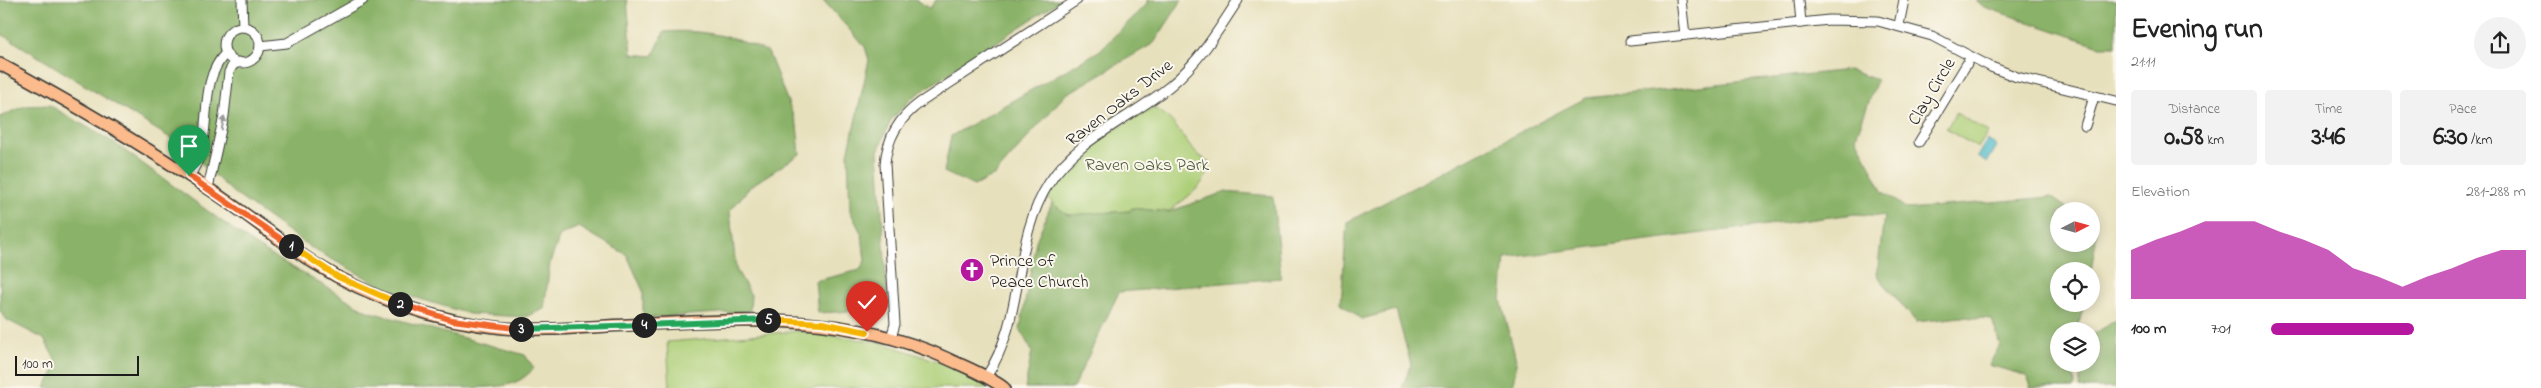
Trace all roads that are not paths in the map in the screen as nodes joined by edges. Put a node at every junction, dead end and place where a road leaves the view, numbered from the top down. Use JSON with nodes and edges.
{"nodes":[{"id":1,"x":242,"y":0,"type":"edge"},
{"id":2,"x":363,"y":0,"type":"edge"},
{"id":3,"x":1077,"y":0,"type":"edge"},
{"id":4,"x":1238,"y":0,"type":"edge"},
{"id":5,"x":1681,"y":0,"type":"edge"},
{"id":6,"x":1799,"y":0,"type":"edge"},
{"id":7,"x":1904,"y":0,"type":"edge"},
{"id":8,"x":1801,"y":23,"type":"junction"},
{"id":9,"x":1899,"y":25,"type":"junction"},
{"id":10,"x":243,"y":27,"type":"junction"},
{"id":11,"x":1685,"y":35,"type":"junction"},
{"id":12,"x":1630,"y":41,"type":"dead end"},
{"id":13,"x":260,"y":46,"type":"junction"},
{"id":14,"x":226,"y":53,"type":"junction"},
{"id":15,"x":1971,"y":56,"type":"junction"},
{"id":16,"x":239,"y":62,"type":"junction"},
{"id":17,"x":0,"y":64,"type":"edge"},
{"id":18,"x":2094,"y":97,"type":"junction"},
{"id":19,"x":2116,"y":101,"type":"edge"},
{"id":20,"x":2085,"y":126,"type":"dead end"},
{"id":21,"x":1920,"y":142,"type":"dead end"},
{"id":22,"x":189,"y":176,"type":"junction"},
{"id":23,"x":208,"y":188,"type":"junction"},
{"id":24,"x":891,"y":338,"type":"junction"},
{"id":25,"x":986,"y":376,"type":"junction"},
{"id":26,"x":1004,"y":388,"type":"edge"}],
"edges":[{"from":1,"to":10,"type":"street"},
{"from":2,"to":13,"type":"street"},
{"from":3,"to":24,"type":"street"},
{"from":4,"to":25,"type":"street","name":"Raven Oaks Drive"},
{"from":5,"to":11,"type":"street"},
{"from":6,"to":8,"type":"street"},
{"from":7,"to":9,"type":"street"},
{"from":8,"to":9,"type":"street"},
{"from":8,"to":11,"type":"street"},
{"from":9,"to":15,"type":"street"},
{"from":10,"to":13,"type":"street"},
{"from":10,"to":14,"type":"street"},
{"from":11,"to":12,"type":"street"},
{"from":13,"to":16,"type":"street"},
{"from":14,"to":16,"type":"street"},
{"from":14,"to":22,"type":"street"},
{"from":15,"to":18,"type":"street"},
{"from":15,"to":21,"type":"street","name":"Clay Circle"},
{"from":23,"to":16,"type":"street","one_way":true},
{"from":17,"to":22,"type":"main road"},
{"from":18,"to":19,"type":"street"},
{"from":18,"to":20,"type":"street"},
{"from":22,"to":23,"type":"main road"},
{"from":23,"to":24,"type":"main road"},
{"from":24,"to":25,"type":"main road"},
{"from":25,"to":26,"type":"main road"}]}
